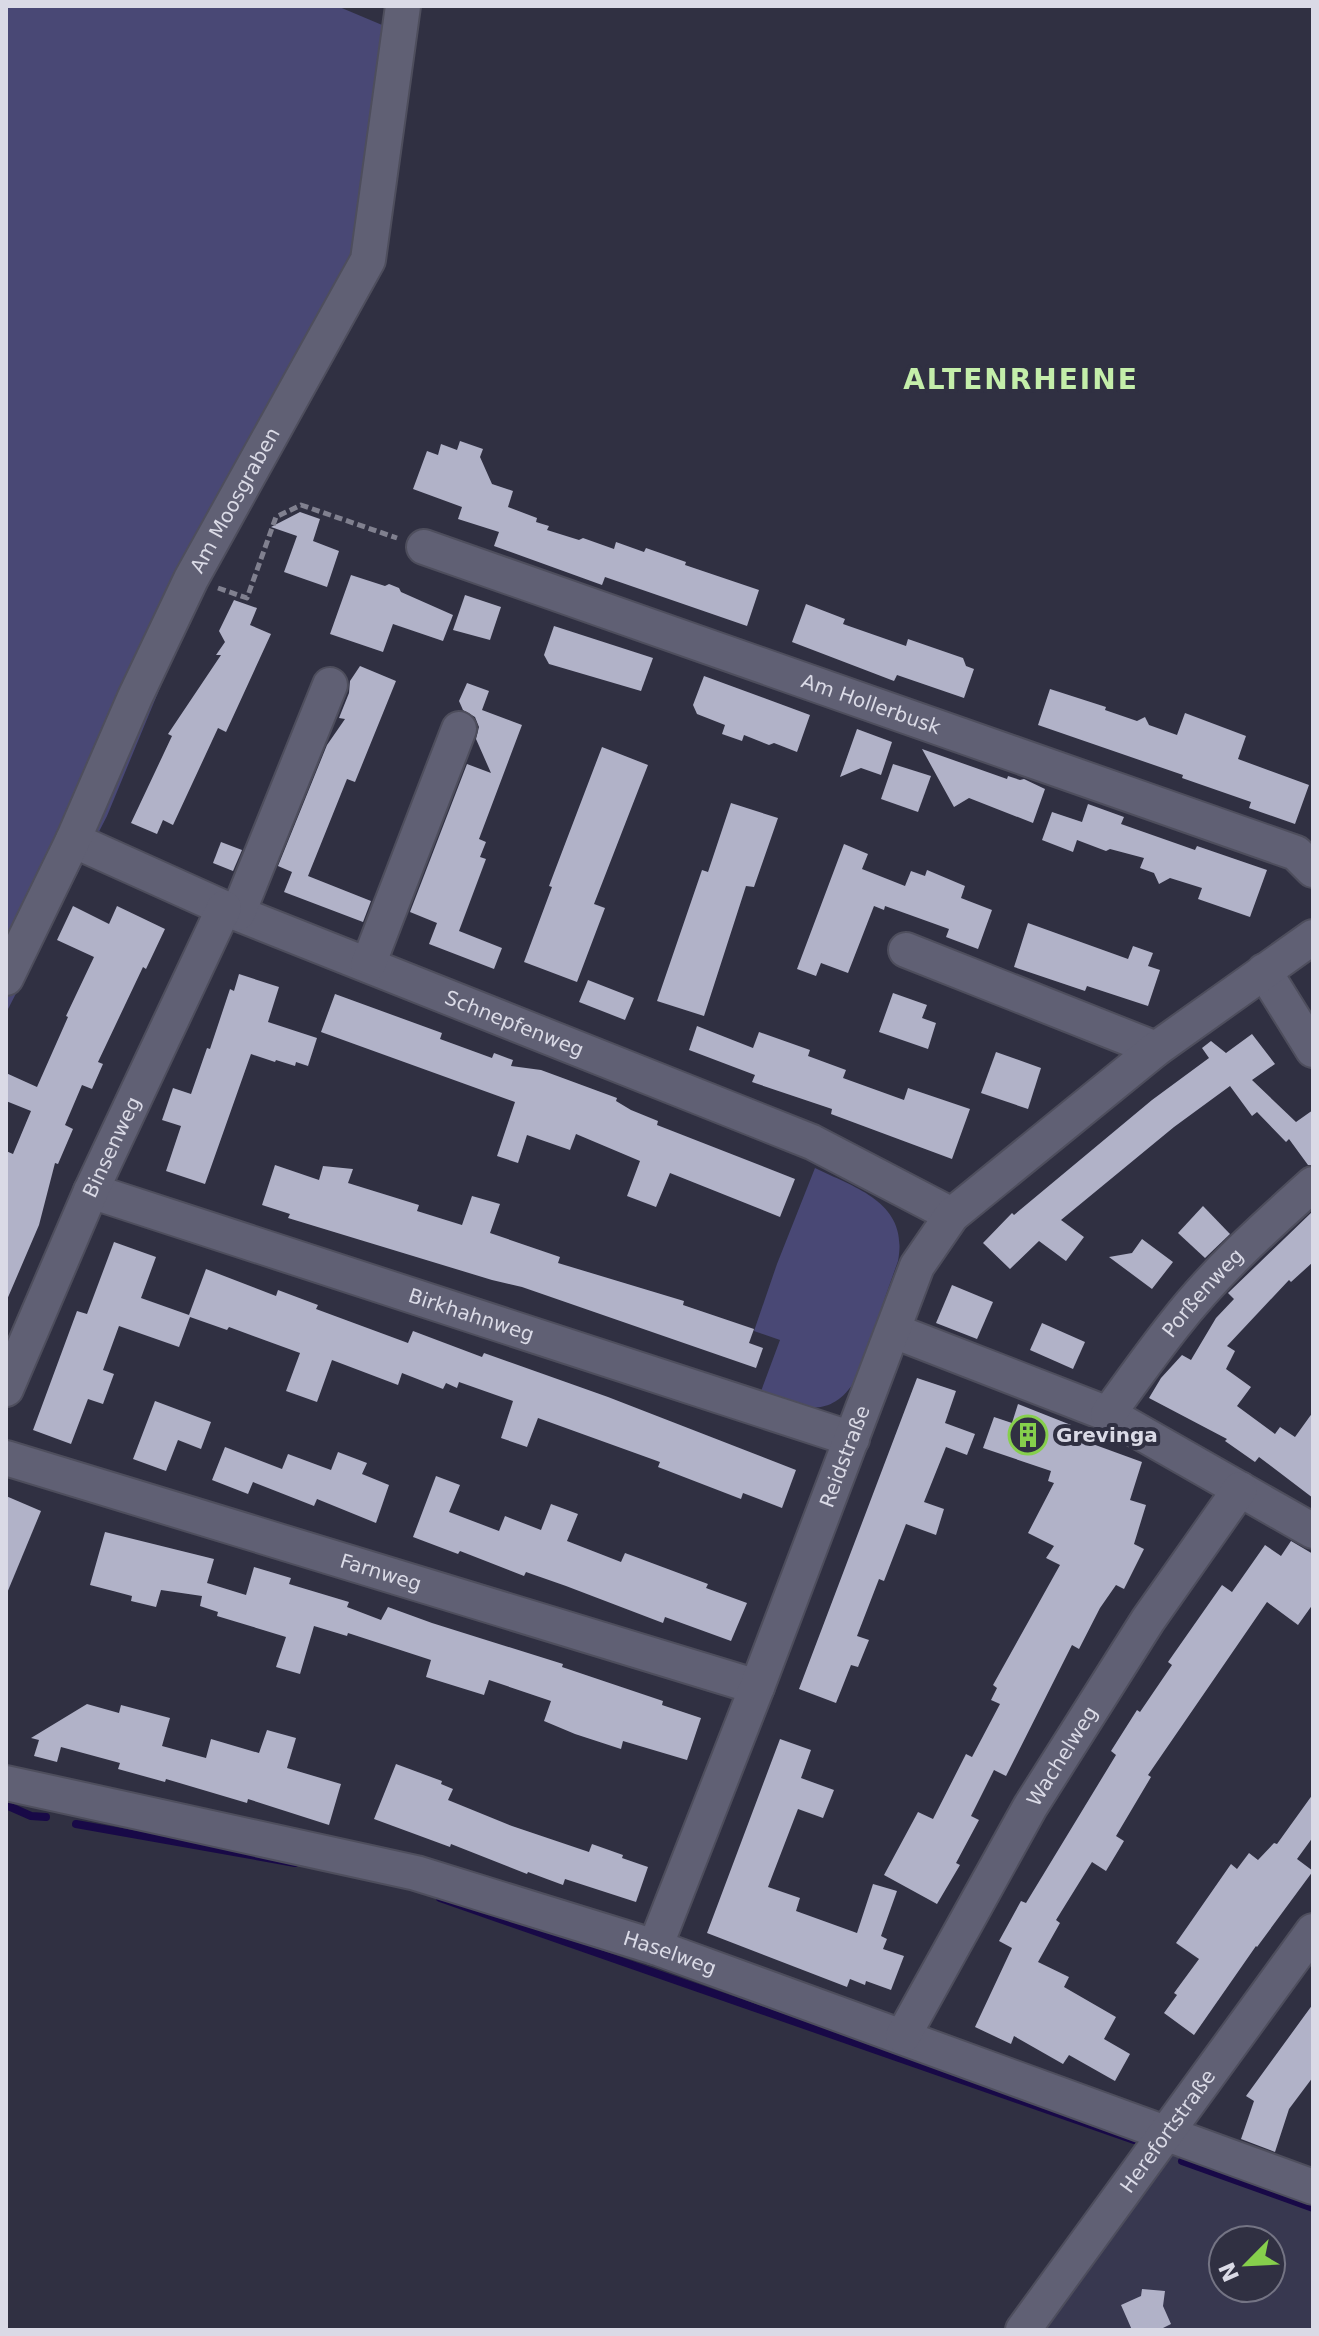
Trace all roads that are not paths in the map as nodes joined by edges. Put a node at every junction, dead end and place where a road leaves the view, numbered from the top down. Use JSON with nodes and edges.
{"nodes":[{"id":1,"x":403,"y":6,"type":"edge"},
{"id":2,"x":424,"y":547,"type":"road end"},
{"id":3,"x":330,"y":685,"type":"dead end"},
{"id":4,"x":459,"y":729,"type":"dead end"},
{"id":5,"x":73,"y":840,"type":"junction"},
{"id":6,"x":1313,"y":870,"type":"edge"},
{"id":7,"x":231,"y":910,"type":"junction"},
{"id":8,"x":1313,"y":937,"type":"edge"},
{"id":9,"x":906,"y":950,"type":"dead end"},
{"id":10,"x":368,"y":965,"type":"junction"},
{"id":11,"x":1264,"y":971,"type":"junction"},
{"id":12,"x":6,"y":978,"type":"edge"},
{"id":13,"x":1156,"y":1049,"type":"junction"},
{"id":14,"x":1313,"y":1050,"type":"edge"},
{"id":15,"x":1313,"y":1184,"type":"edge"},
{"id":16,"x":91,"y":1191,"type":"junction"},
{"id":17,"x":952,"y":1215,"type":"junction"},
{"id":18,"x":894,"y":1331,"type":"junction"},
{"id":19,"x":6,"y":1389,"type":"edge"},
{"id":20,"x":1108,"y":1414,"type":"junction"},
{"id":21,"x":852,"y":1439,"type":"junction"},
{"id":22,"x":6,"y":1458,"type":"edge"},
{"id":23,"x":1240,"y":1489,"type":"junction"},
{"id":24,"x":1313,"y":1531,"type":"edge"},
{"id":25,"x":757,"y":1687,"type":"junction"},
{"id":26,"x":6,"y":1783,"type":"edge"},
{"id":27,"x":1313,"y":1931,"type":"edge"},
{"id":28,"x":655,"y":1947,"type":"junction"},
{"id":29,"x":903,"y":2036,"type":"junction"},
{"id":30,"x":1166,"y":2134,"type":"junction"},
{"id":31,"x":1313,"y":2187,"type":"edge"},
{"id":32,"x":1023,"y":2330,"type":"edge"}],
"edges":[{"from":1,"to":5,"type":"street","name":"Am Moosgraben"},
{"from":2,"to":6,"type":"street","name":"Am Hollerbusk"},
{"from":3,"to":7,"type":"street","name":"Binsenweg"},
{"from":4,"to":10,"type":"street"},
{"from":5,"to":7,"type":"street","name":"Schnepfenweg"},
{"from":5,"to":12,"type":"street","name":"Am Moosgraben"},
{"from":7,"to":10,"type":"street","name":"Schnepfenweg"},
{"from":7,"to":16,"type":"street","name":"Binsenweg"},
{"from":8,"to":11,"type":"street","name":"Reidstraße"},
{"from":9,"to":13,"type":"street"},
{"from":10,"to":17,"type":"street","name":"Schnepfenweg"},
{"from":11,"to":13,"type":"street","name":"Reidstraße"},
{"from":11,"to":14,"type":"street"},
{"from":13,"to":17,"type":"street","name":"Reidstraße"},
{"from":15,"to":20,"type":"street","name":"Porßenweg"},
{"from":16,"to":19,"type":"street","name":"Binsenweg"},
{"from":16,"to":21,"type":"street","name":"Birkhahnweg"},
{"from":17,"to":18,"type":"street","name":"Reidstraße"},
{"from":18,"to":20,"type":"street"},
{"from":18,"to":21,"type":"street","name":"Reidstraße"},
{"from":20,"to":23,"type":"street"},
{"from":21,"to":25,"type":"street","name":"Reidstraße"},
{"from":22,"to":25,"type":"street","name":"Farnweg"},
{"from":23,"to":24,"type":"street"},
{"from":23,"to":29,"type":"street","name":"Wachelweg"},
{"from":25,"to":28,"type":"street","name":"Reidstraße"},
{"from":26,"to":28,"type":"street","name":"Haselweg"},
{"from":27,"to":30,"type":"street","name":"Herefortstraße"},
{"from":28,"to":29,"type":"street","name":"Haselweg"},
{"from":29,"to":30,"type":"street","name":"Haselweg"},
{"from":30,"to":31,"type":"street","name":"Haselweg"},
{"from":30,"to":32,"type":"street","name":"Herefortstraße"}]}
